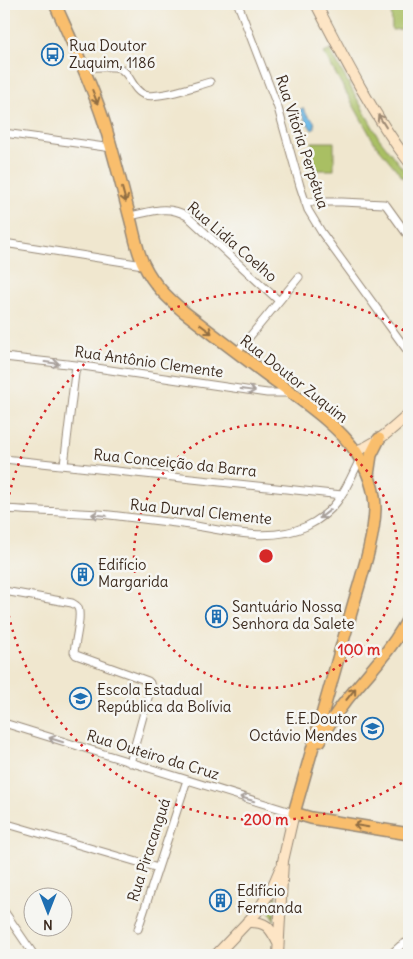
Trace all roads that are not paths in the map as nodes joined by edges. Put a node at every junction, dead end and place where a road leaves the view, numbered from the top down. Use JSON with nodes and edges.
{"nodes":[{"id":1,"x":55,"y":4,"type":"edge"},
{"id":2,"x":238,"y":4,"type":"edge"},
{"id":3,"x":316,"y":4,"type":"edge"},
{"id":4,"x":83,"y":68,"type":"junction"},
{"id":5,"x":210,"y":82,"type":"dead end"},
{"id":6,"x":4,"y":133,"type":"edge"},
{"id":7,"x":112,"y":148,"type":"junction"},
{"id":8,"x":409,"y":162,"type":"edge"},
{"id":9,"x":305,"y":202,"type":"junction"},
{"id":10,"x":130,"y":216,"type":"junction"},
{"id":11,"x":409,"y":237,"type":"edge"},
{"id":12,"x":4,"y":243,"type":"edge"},
{"id":13,"x":143,"y":265,"type":"junction"},
{"id":14,"x":299,"y":277,"type":"dead end"},
{"id":15,"x":279,"y":301,"type":"junction"},
{"id":16,"x":237,"y":352,"type":"junction"},
{"id":17,"x":409,"y":353,"type":"edge"},
{"id":18,"x":4,"y":357,"type":"edge"},
{"id":19,"x":76,"y":365,"type":"junction"},
{"id":20,"x":291,"y":393,"type":"junction"},
{"id":21,"x":409,"y":414,"type":"edge"},
{"id":22,"x":379,"y":439,"type":"junction"},
{"id":23,"x":358,"y":455,"type":"junction"},
{"id":24,"x":4,"y":459,"type":"edge"},
{"id":25,"x":64,"y":465,"type":"junction"},
{"id":26,"x":368,"y":475,"type":"junction"},
{"id":27,"x":342,"y":495,"type":"junction"},
{"id":28,"x":4,"y":509,"type":"edge"},
{"id":29,"x":4,"y":591,"type":"edge"},
{"id":30,"x":409,"y":616,"type":"edge"},
{"id":31,"x":4,"y":723,"type":"edge"},
{"id":32,"x":312,"y":747,"type":"junction"},
{"id":33,"x":130,"y":763,"type":"junction"},
{"id":34,"x":187,"y":780,"type":"junction"},
{"id":35,"x":294,"y":813,"type":"junction"},
{"id":36,"x":4,"y":823,"type":"edge"},
{"id":37,"x":409,"y":834,"type":"edge"},
{"id":38,"x":283,"y":861,"type":"junction"},
{"id":39,"x":158,"y":868,"type":"junction"},
{"id":40,"x":4,"y":911,"type":"edge"},
{"id":41,"x":247,"y":922,"type":"junction"},
{"id":42,"x":138,"y":929,"type":"dead end"},
{"id":43,"x":409,"y":941,"type":"edge"},
{"id":44,"x":279,"y":944,"type":"junction"},
{"id":45,"x":34,"y":955,"type":"edge"},
{"id":46,"x":216,"y":955,"type":"edge"},
{"id":47,"x":278,"y":955,"type":"edge"},
{"id":48,"x":390,"y":955,"type":"edge"}],
"edges":[{"from":1,"to":4,"type":"main road","name":"Rua Doutor Zuquim"},
{"from":2,"to":9,"type":"street","name":"Rua Vitória Perpétua"},
{"from":8,"to":3,"type":"main road","one_way":true},
{"from":4,"to":5,"type":"street"},
{"from":4,"to":7,"type":"main road","name":"Rua Doutor Zuquim","one_way":true},
{"from":6,"to":7,"type":"street"},
{"from":7,"to":10,"type":"main road","name":"Rua Doutor Zuquim","one_way":true},
{"from":9,"to":11,"type":"street"},
{"from":9,"to":17,"type":"street","name":"Rua Vitória Perpétua"},
{"from":10,"to":13,"type":"main road","name":"Rua Doutor Zuquim"},
{"from":10,"to":15,"type":"street","name":"Rua Lidía Coelho"},
{"from":12,"to":13,"type":"street"},
{"from":13,"to":16,"type":"main road","name":"Rua Doutor Zuquim","one_way":true},
{"from":14,"to":15,"type":"street"},
{"from":15,"to":16,"type":"street","name":"Rua Lidía Coelho"},
{"from":16,"to":20,"type":"main road","name":"Rua Doutor Zuquim"},
{"from":18,"to":19,"type":"street","name":"Rua Antônio Clemente","one_way":true},
{"from":19,"to":20,"type":"street","name":"Rua Antônio Clemente","one_way":true},
{"from":19,"to":25,"type":"street"},
{"from":20,"to":23,"type":"main road","name":"Rua Doutor Zuquim"},
{"from":21,"to":22,"type":"main road"},
{"from":22,"to":23,"type":"main road"},
{"from":22,"to":26,"type":"main road"},
{"from":23,"to":26,"type":"main road","name":"Rua Doutor Zuquim"},
{"from":23,"to":27,"type":"street","name":"Rua Durval Clemente"},
{"from":24,"to":25,"type":"street","name":"Rua Conceição da Barra"},
{"from":25,"to":27,"type":"street","name":"Rua Conceição da Barra"},
{"from":26,"to":32,"type":"main road","name":"Rua Doutor Zuquim"},
{"from":27,"to":28,"type":"street","name":"Rua Durval Clemente","one_way":true},
{"from":29,"to":33,"type":"street"},
{"from":32,"to":30,"type":"main road","one_way":true},
{"from":33,"to":31,"type":"street","name":"Rua Outeiro da Cruz","one_way":true},
{"from":32,"to":35,"type":"main road","name":"Rua Doutor Zuquim"},
{"from":33,"to":34,"type":"street","name":"Rua Outeiro da Cruz"},
{"from":35,"to":34,"type":"street","name":"Rua Outeiro da Cruz","one_way":true},
{"from":34,"to":39,"type":"street","name":"Rua Piracanguá"},
{"from":37,"to":35,"type":"main road","one_way":true},
{"from":35,"to":38,"type":"main road","name":"Rua Doutor Zuquim"},
{"from":36,"to":39,"type":"street"},
{"from":38,"to":41,"type":"main road"},
{"from":38,"to":44,"type":"main road","name":"Rua Doutor Zuquim"},
{"from":39,"to":42,"type":"street","name":"Rua Piracanguá"},
{"from":40,"to":45,"type":"street"},
{"from":41,"to":44,"type":"main road"},
{"from":41,"to":46,"type":"main road"},
{"from":43,"to":48,"type":"street"},
{"from":44,"to":47,"type":"main road","name":"Rua Doutor Zuquim"}]}
